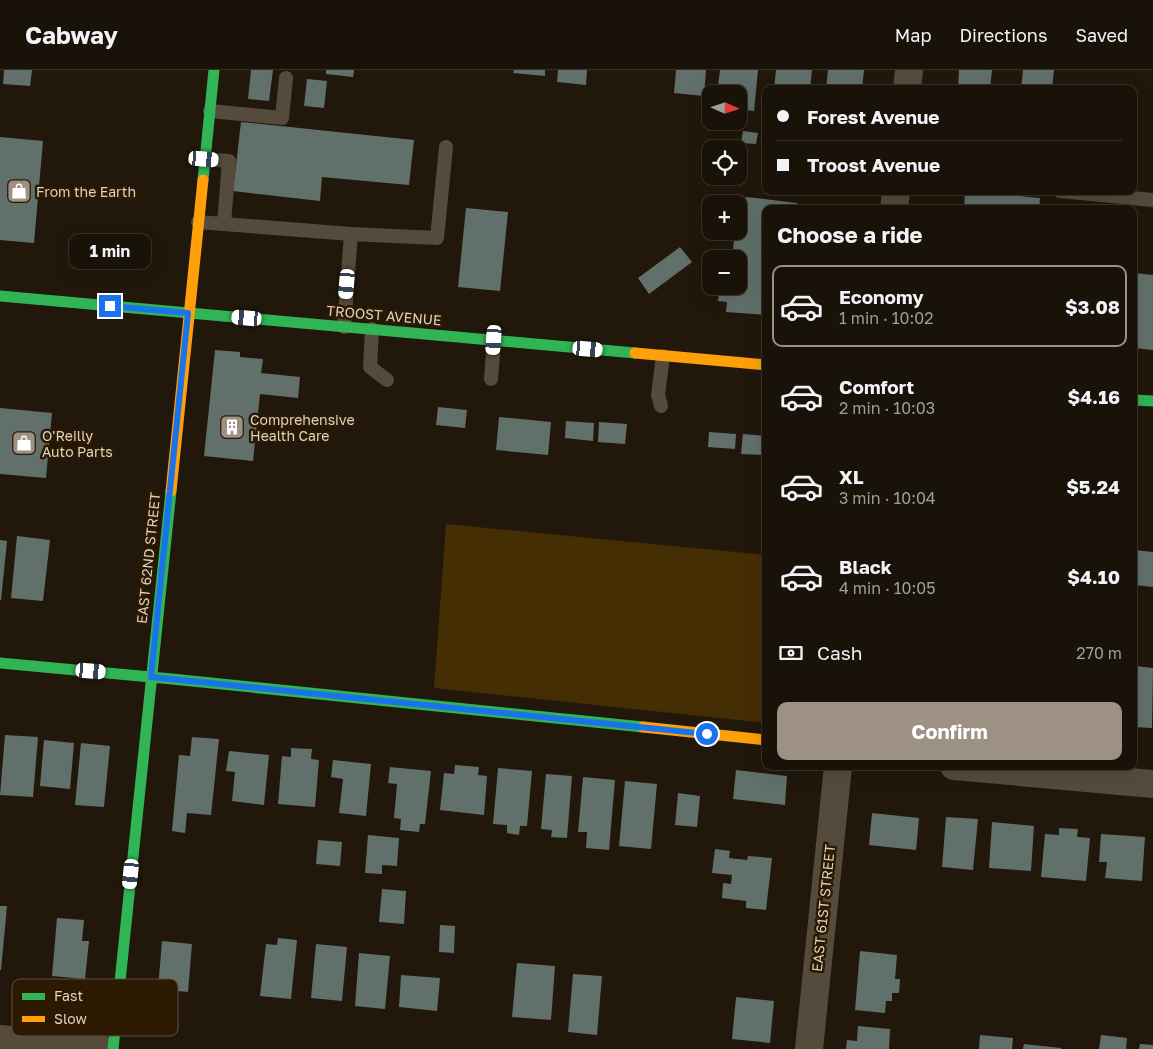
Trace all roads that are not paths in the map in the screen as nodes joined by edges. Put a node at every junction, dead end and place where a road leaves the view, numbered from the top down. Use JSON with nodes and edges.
{"nodes":[{"id":1,"x":214,"y":70,"type":"edge"},
{"id":2,"x":909,"y":70,"type":"edge"},
{"id":3,"x":286,"y":78,"type":"dead end"},
{"id":4,"x":907,"y":85,"type":"edge"},
{"id":5,"x":210,"y":111,"type":"junction"},
{"id":6,"x":446,"y":147,"type":"dead end"},
{"id":7,"x":204,"y":159,"type":"junction"},
{"id":8,"x":1101,"y":195,"type":"edge"},
{"id":9,"x":1153,"y":200,"type":"edge"},
{"id":10,"x":198,"y":222,"type":"junction"},
{"id":11,"x":224,"y":224,"type":"junction"},
{"id":12,"x":351,"y":234,"type":"junction"},
{"id":13,"x":0,"y":296,"type":"edge"},
{"id":14,"x":188,"y":313,"type":"junction"},
{"id":15,"x":344,"y":327,"type":"junction"},
{"id":16,"x":372,"y":330,"type":"junction"},
{"id":17,"x":494,"y":340,"type":"junction"},
{"id":18,"x":663,"y":356,"type":"junction"},
{"id":19,"x":762,"y":365,"type":"edge"},
{"id":20,"x":491,"y":379,"type":"dead end"},
{"id":21,"x":388,"y":380,"type":"dead end"},
{"id":22,"x":1137,"y":400,"type":"edge"},
{"id":23,"x":1153,"y":401,"type":"edge"},
{"id":24,"x":661,"y":406,"type":"dead end"},
{"id":25,"x":0,"y":663,"type":"edge"},
{"id":26,"x":151,"y":677,"type":"junction"},
{"id":27,"x":762,"y":740,"type":"edge"},
{"id":28,"x":838,"y":770,"type":"edge"},
{"id":29,"x":998,"y":770,"type":"edge"},
{"id":30,"x":1153,"y":784,"type":"edge"},
{"id":31,"x":121,"y":979,"type":"edge"},
{"id":32,"x":115,"y":1036,"type":"edge"},
{"id":33,"x":0,"y":1040,"type":"edge"},
{"id":34,"x":100,"y":1049,"type":"edge"},
{"id":35,"x":114,"y":1049,"type":"edge"},
{"id":36,"x":809,"y":1049,"type":"edge"}],
"edges":[{"from":1,"to":5,"type":"street","name":"EAST 62ND STREET"},
{"from":2,"to":4,"type":"street"},
{"from":3,"to":5,"type":"lane"},
{"from":5,"to":7,"type":"street","name":"EAST 62ND STREET"},
{"from":6,"to":12,"type":"lane"},
{"from":7,"to":10,"type":"street","name":"EAST 62ND STREET"},
{"from":7,"to":11,"type":"lane"},
{"from":8,"to":9,"type":"lane"},
{"from":10,"to":11,"type":"lane"},
{"from":10,"to":14,"type":"street","name":"EAST 62ND STREET"},
{"from":11,"to":12,"type":"lane"},
{"from":12,"to":15,"type":"lane"},
{"from":13,"to":14,"type":"street","name":"TROOST AVENUE"},
{"from":14,"to":15,"type":"street","name":"TROOST AVENUE"},
{"from":14,"to":26,"type":"street","name":"EAST 62ND STREET"},
{"from":15,"to":16,"type":"street","name":"TROOST AVENUE"},
{"from":16,"to":17,"type":"street","name":"TROOST AVENUE"},
{"from":16,"to":21,"type":"lane"},
{"from":17,"to":18,"type":"street","name":"TROOST AVENUE"},
{"from":17,"to":20,"type":"lane"},
{"from":18,"to":19,"type":"street","name":"TROOST AVENUE"},
{"from":18,"to":24,"type":"lane"},
{"from":22,"to":23,"type":"street"},
{"from":25,"to":26,"type":"street"},
{"from":26,"to":27,"type":"street"},
{"from":26,"to":31,"type":"street","name":"EAST 62ND STREET"},
{"from":28,"to":36,"type":"street","name":"EAST 61ST STREET"},
{"from":29,"to":30,"type":"street"},
{"from":32,"to":35,"type":"street","name":"EAST 62ND STREET"},
{"from":33,"to":34,"type":"street"}]}
